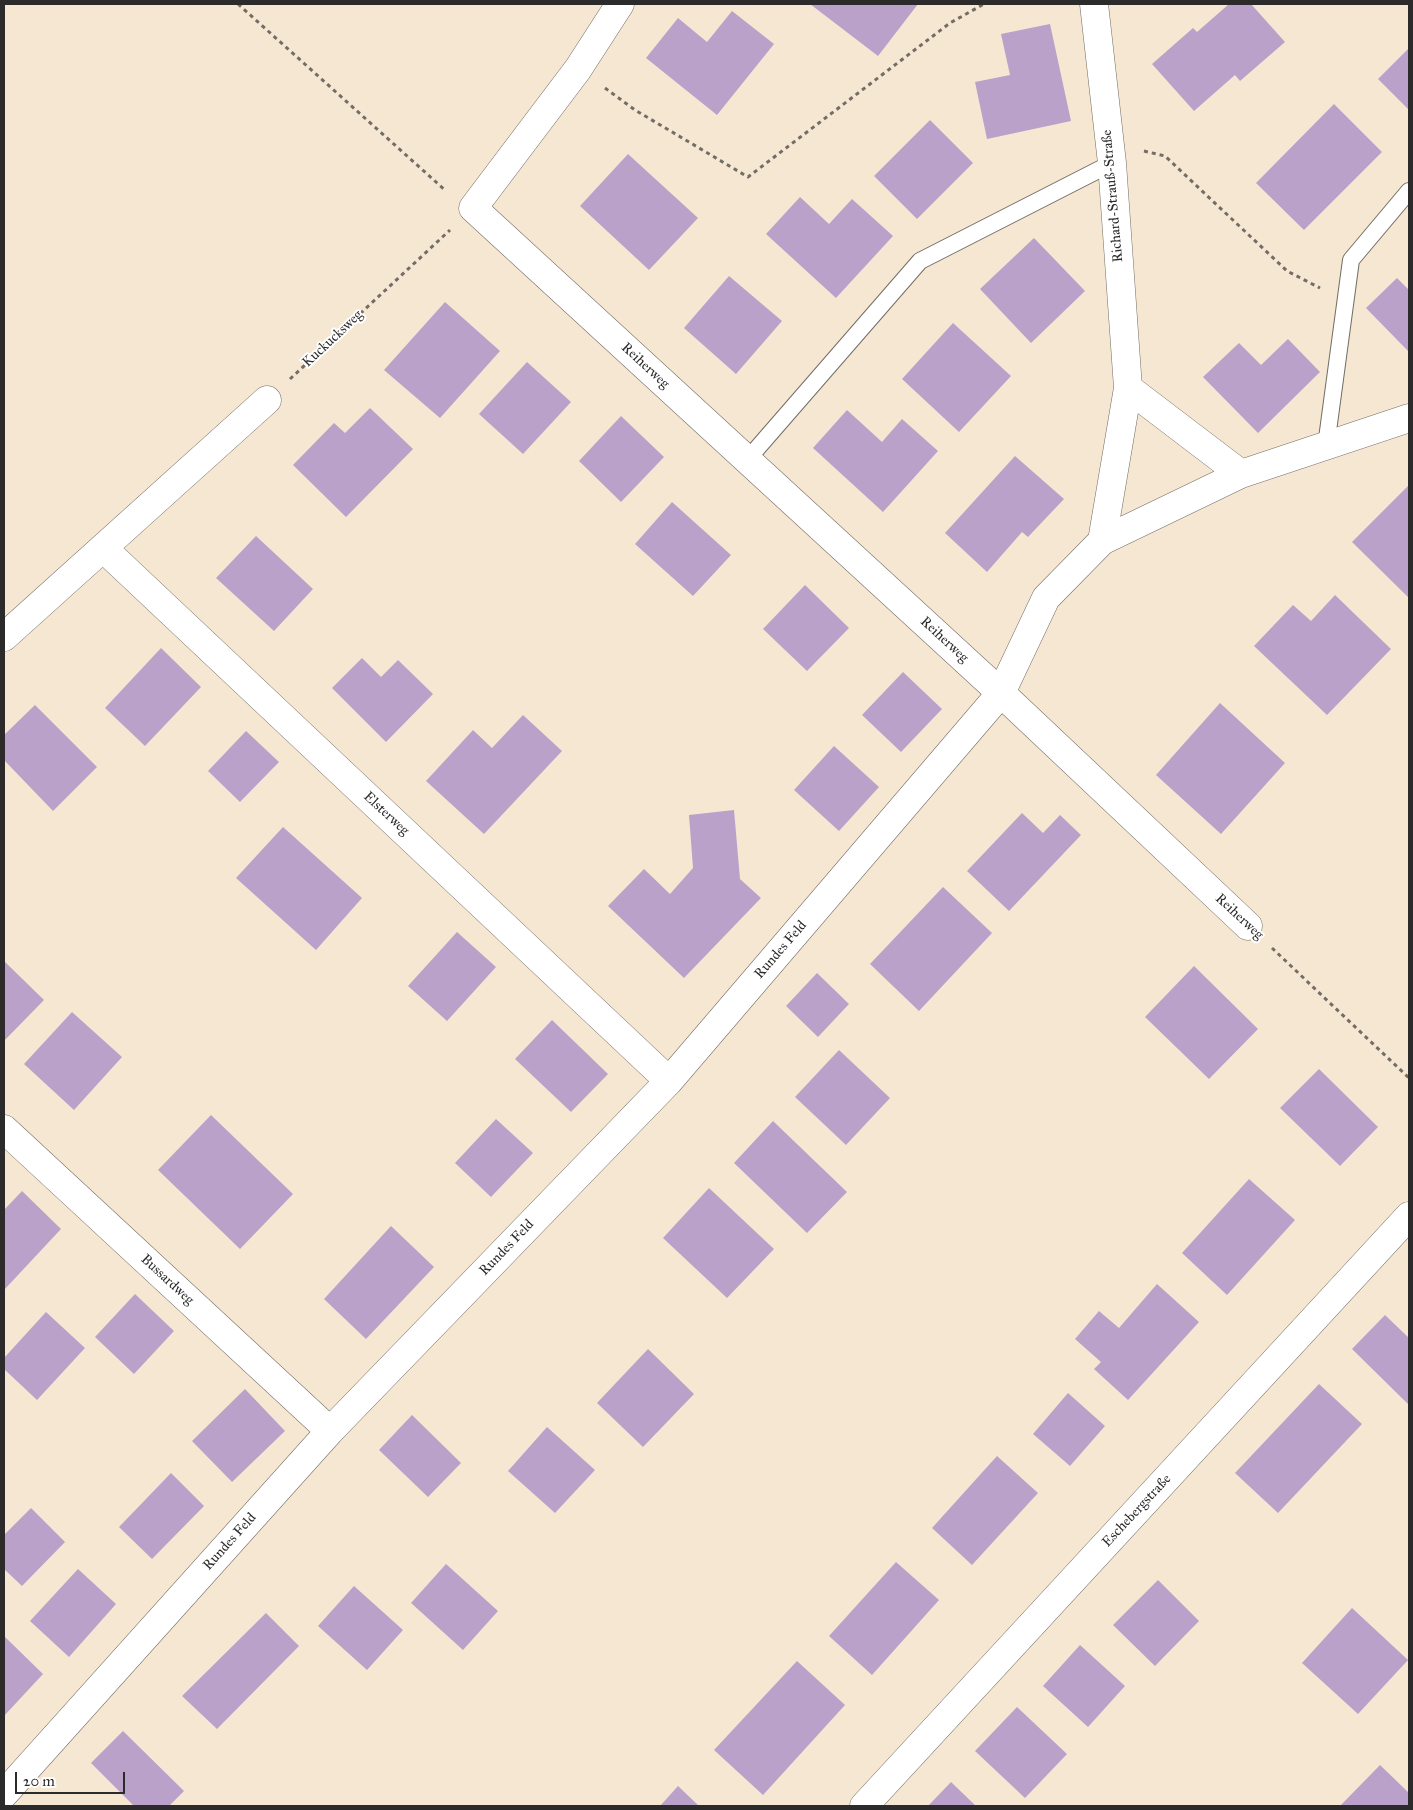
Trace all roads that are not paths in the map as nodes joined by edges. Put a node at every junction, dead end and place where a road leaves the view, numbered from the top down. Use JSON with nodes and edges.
{"nodes":[{"id":1,"x":620,"y":4,"type":"edge"},
{"id":2,"x":1094,"y":4,"type":"edge"},
{"id":3,"x":1110,"y":153,"type":"junction"},
{"id":4,"x":1409,"y":190,"type":"edge"},
{"id":5,"x":1128,"y":388,"type":"junction"},
{"id":6,"x":268,"y":400,"type":"road end"},
{"id":7,"x":1409,"y":418,"type":"edge"},
{"id":8,"x":1326,"y":446,"type":"junction"},
{"id":9,"x":747,"y":460,"type":"junction"},
{"id":10,"x":1241,"y":474,"type":"junction"},
{"id":11,"x":1102,"y":541,"type":"junction"},
{"id":12,"x":103,"y":548,"type":"junction"},
{"id":13,"x":4,"y":637,"type":"edge"},
{"id":14,"x":1001,"y":693,"type":"junction"},
{"id":15,"x":1248,"y":926,"type":"road end"},
{"id":16,"x":669,"y":1081,"type":"junction"},
{"id":17,"x":4,"y":1129,"type":"edge"},
{"id":18,"x":1409,"y":1216,"type":"edge"},
{"id":19,"x":330,"y":1431,"type":"junction"},
{"id":20,"x":4,"y":1794,"type":"edge"},
{"id":21,"x":864,"y":1806,"type":"edge"}],
"edges":[{"from":1,"to":9,"type":"street","name":"Reiherweg"},
{"from":2,"to":3,"type":"street","name":"Richard-Strauß-Straße"},
{"from":3,"to":5,"type":"street","name":"Richard-Strauß-Straße"},
{"from":3,"to":9,"type":"lane"},
{"from":4,"to":8,"type":"lane"},
{"from":5,"to":10,"type":"street"},
{"from":5,"to":11,"type":"street","name":"Richard-Strauß-Straße"},
{"from":6,"to":12,"type":"street"},
{"from":7,"to":8,"type":"street"},
{"from":8,"to":10,"type":"street"},
{"from":9,"to":14,"type":"street","name":"Reiherweg"},
{"from":10,"to":11,"type":"street"},
{"from":11,"to":14,"type":"street"},
{"from":12,"to":13,"type":"street"},
{"from":12,"to":16,"type":"street","name":"Elsterweg"},
{"from":14,"to":15,"type":"street","name":"Reiherweg"},
{"from":14,"to":16,"type":"street","name":"Rundes Feld"},
{"from":16,"to":19,"type":"street","name":"Rundes Feld"},
{"from":17,"to":19,"type":"street","name":"Bussardweg"},
{"from":18,"to":21,"type":"street","name":"Eschebergstraße"},
{"from":19,"to":20,"type":"street","name":"Rundes Feld"}]}
